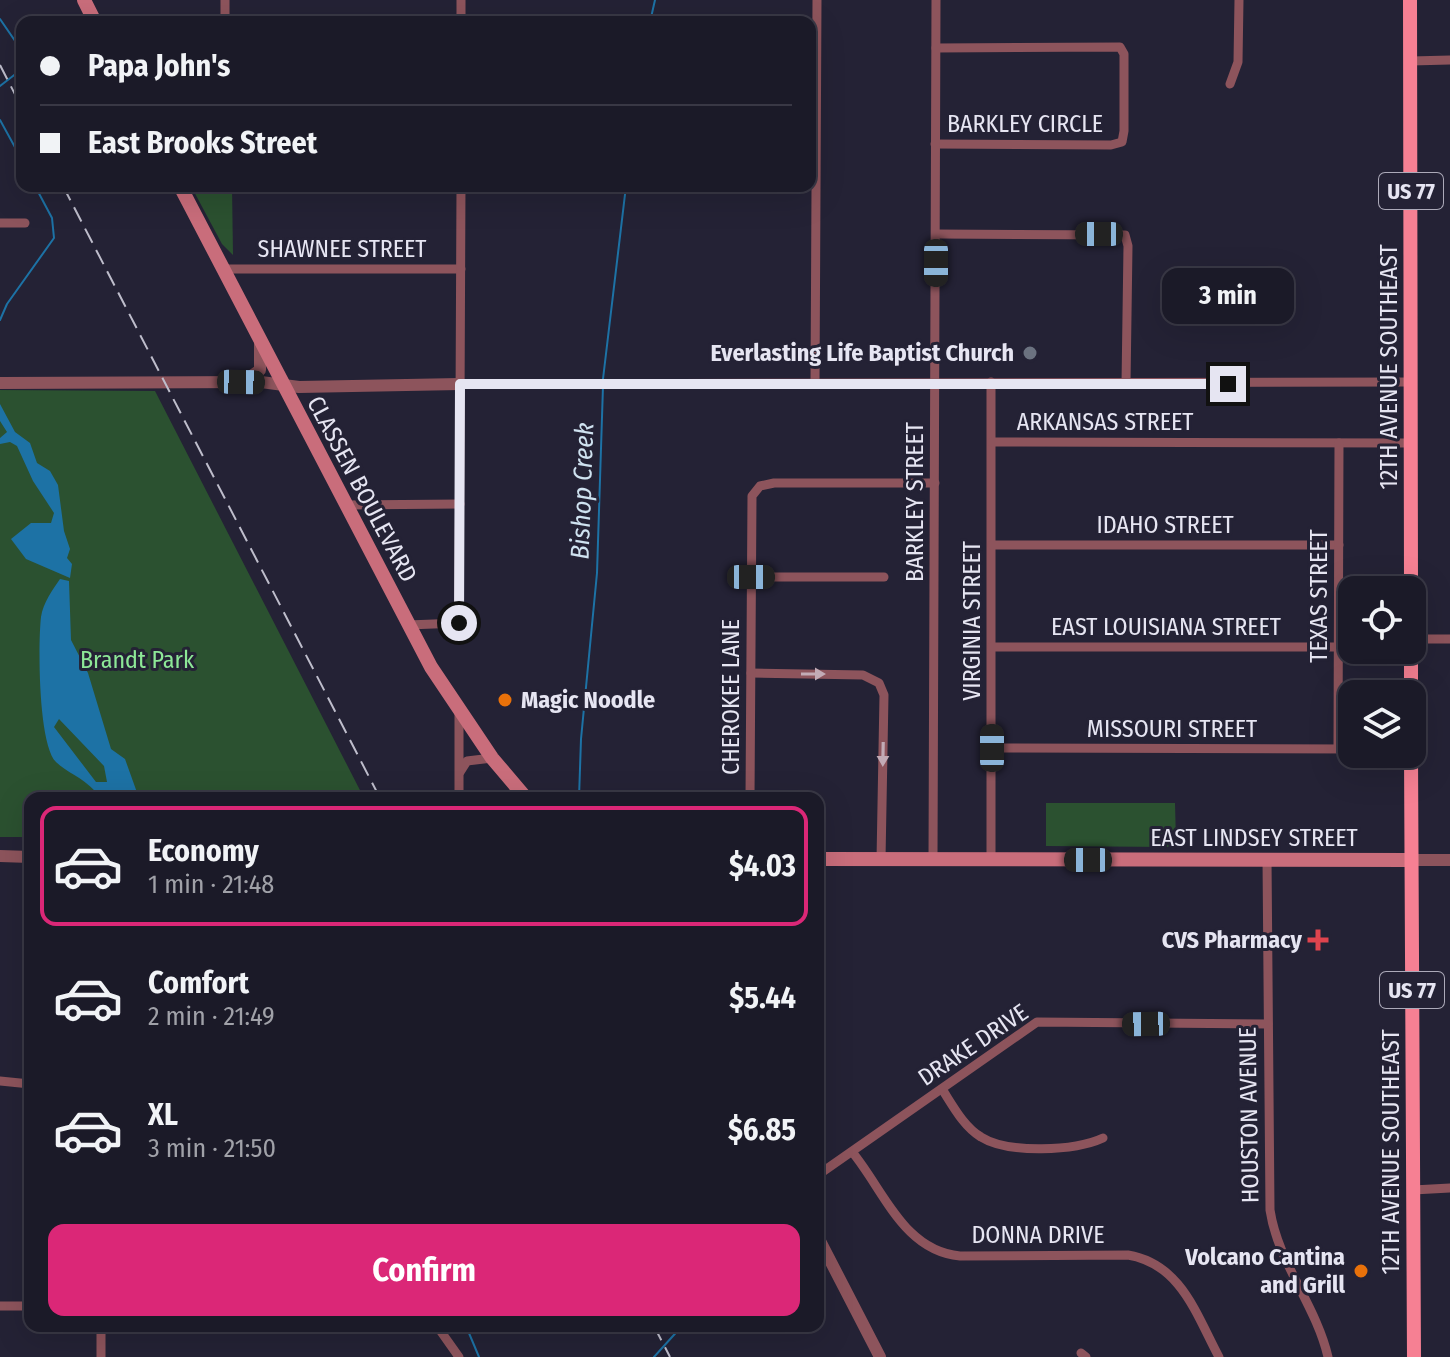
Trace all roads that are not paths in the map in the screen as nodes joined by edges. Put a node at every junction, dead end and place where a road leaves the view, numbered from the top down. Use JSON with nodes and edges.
{"nodes":[{"id":1,"x":817,"y":0,"type":"edge"},
{"id":2,"x":936,"y":0,"type":"edge"},
{"id":3,"x":1239,"y":0,"type":"edge"},
{"id":4,"x":1410,"y":0,"type":"edge"},
{"id":5,"x":936,"y":48,"type":"junction"},
{"id":6,"x":1450,"y":60,"type":"edge"},
{"id":7,"x":1411,"y":61,"type":"junction"},
{"id":8,"x":1230,"y":84,"type":"dead end"},
{"id":9,"x":935,"y":144,"type":"junction"},
{"id":10,"x":183,"y":192,"type":"edge"},
{"id":11,"x":461,"y":192,"type":"edge"},
{"id":12,"x":0,"y":223,"type":"edge"},
{"id":13,"x":25,"y":223,"type":"dead end"},
{"id":14,"x":936,"y":234,"type":"junction"},
{"id":15,"x":223,"y":269,"type":"junction"},
{"id":16,"x":461,"y":269,"type":"junction"},
{"id":17,"x":259,"y":339,"type":"junction"},
{"id":18,"x":241,"y":382,"type":"junction"},
{"id":19,"x":991,"y":382,"type":"junction"},
{"id":20,"x":1411,"y":382,"type":"junction"},
{"id":21,"x":1,"y":383,"type":"edge"},
{"id":22,"x":936,"y":383,"type":"junction"},
{"id":23,"x":460,"y":384,"type":"junction"},
{"id":24,"x":815,"y":384,"type":"junction"},
{"id":25,"x":1126,"y":384,"type":"junction"},
{"id":26,"x":283,"y":385,"type":"junction"},
{"id":27,"x":313,"y":386,"type":"junction"},
{"id":28,"x":297,"y":412,"type":"junction"},
{"id":29,"x":992,"y":442,"type":"junction"},
{"id":30,"x":1339,"y":443,"type":"junction"},
{"id":31,"x":1410,"y":443,"type":"junction"},
{"id":32,"x":935,"y":483,"type":"junction"},
{"id":33,"x":460,"y":504,"type":"junction"},
{"id":34,"x":345,"y":505,"type":"junction"},
{"id":35,"x":992,"y":545,"type":"junction"},
{"id":36,"x":1339,"y":545,"type":"junction"},
{"id":37,"x":1339,"y":576,"type":"edge"},
{"id":38,"x":1411,"y":576,"type":"edge"},
{"id":39,"x":751,"y":577,"type":"junction"},
{"id":40,"x":884,"y":577,"type":"dead end"},
{"id":41,"x":408,"y":625,"type":"junction"},
{"id":42,"x":1426,"y":639,"type":"edge"},
{"id":43,"x":1450,"y":639,"type":"edge"},
{"id":44,"x":992,"y":647,"type":"junction"},
{"id":45,"x":1338,"y":647,"type":"edge"},
{"id":46,"x":751,"y":673,"type":"junction"},
{"id":47,"x":459,"y":712,"type":"junction"},
{"id":48,"x":992,"y":748,"type":"junction"},
{"id":49,"x":1338,"y":749,"type":"edge"},
{"id":50,"x":492,"y":758,"type":"junction"},
{"id":51,"x":1411,"y":768,"type":"edge"},
{"id":52,"x":459,"y":775,"type":"junction"},
{"id":53,"x":514,"y":791,"type":"edge"},
{"id":54,"x":459,"y":792,"type":"edge"},
{"id":55,"x":750,"y":792,"type":"edge"},
{"id":56,"x":0,"y":856,"type":"edge"},
{"id":57,"x":24,"y":857,"type":"edge"},
{"id":58,"x":824,"y":859,"type":"edge"},
{"id":59,"x":933,"y":859,"type":"junction"},
{"id":60,"x":1267,"y":859,"type":"junction"},
{"id":61,"x":881,"y":860,"type":"junction"},
{"id":62,"x":991,"y":860,"type":"junction"},
{"id":63,"x":1411,"y":860,"type":"junction"},
{"id":64,"x":1450,"y":860,"type":"edge"},
{"id":65,"x":1268,"y":1024,"type":"junction"},
{"id":66,"x":0,"y":1081,"type":"edge"},
{"id":67,"x":24,"y":1083,"type":"edge"},
{"id":68,"x":942,"y":1089,"type":"junction"},
{"id":69,"x":1103,"y":1138,"type":"dead end"},
{"id":70,"x":853,"y":1153,"type":"junction"},
{"id":71,"x":824,"y":1171,"type":"edge"},
{"id":72,"x":1450,"y":1188,"type":"edge"},
{"id":73,"x":1413,"y":1190,"type":"junction"},
{"id":74,"x":824,"y":1249,"type":"edge"},
{"id":75,"x":0,"y":1306,"type":"edge"},
{"id":76,"x":24,"y":1306,"type":"edge"},
{"id":77,"x":101,"y":1332,"type":"edge"},
{"id":78,"x":441,"y":1332,"type":"edge"},
{"id":79,"x":101,"y":1357,"type":"edge"},
{"id":80,"x":459,"y":1357,"type":"edge"},
{"id":81,"x":880,"y":1357,"type":"edge"},
{"id":82,"x":1219,"y":1357,"type":"edge"},
{"id":83,"x":1328,"y":1357,"type":"edge"},
{"id":84,"x":1414,"y":1357,"type":"edge"}],
"edges":[{"from":1,"to":24,"type":"street"},
{"from":2,"to":5,"type":"street","name":"BARKLEY STREET"},
{"from":3,"to":8,"type":"street"},
{"from":4,"to":7,"type":"main road","name":"12TH AVENUE SOUTHEAST","number":"US 77"},
{"from":5,"to":9,"type":"street","name":"BARKLEY STREET"},
{"from":5,"to":9,"type":"street","name":"BARKLEY CIRCLE"},
{"from":6,"to":7,"type":"street"},
{"from":7,"to":20,"type":"main road","name":"12TH AVENUE SOUTHEAST","number":"US 77"},
{"from":9,"to":14,"type":"street","name":"BARKLEY STREET"},
{"from":10,"to":15,"type":"main road","name":"CLASSEN BOULEVARD"},
{"from":11,"to":16,"type":"street"},
{"from":12,"to":13,"type":"street"},
{"from":14,"to":22,"type":"street","name":"BARKLEY STREET"},
{"from":14,"to":25,"type":"street"},
{"from":15,"to":16,"type":"street","name":"SHAWNEE STREET"},
{"from":15,"to":17,"type":"main road","name":"CLASSEN BOULEVARD"},
{"from":16,"to":23,"type":"street"},
{"from":17,"to":18,"type":"street"},
{"from":17,"to":26,"type":"main road","name":"CLASSEN BOULEVARD"},
{"from":18,"to":21,"type":"street"},
{"from":18,"to":26,"type":"street"},
{"from":19,"to":22,"type":"street"},
{"from":19,"to":25,"type":"street"},
{"from":19,"to":29,"type":"street","name":"VIRGINIA STREET"},
{"from":20,"to":25,"type":"street"},
{"from":20,"to":31,"type":"main road","name":"12TH AVENUE SOUTHEAST","number":"US 77"},
{"from":22,"to":24,"type":"street"},
{"from":22,"to":32,"type":"street","name":"BARKLEY STREET"},
{"from":23,"to":24,"type":"street"},
{"from":23,"to":27,"type":"street"},
{"from":23,"to":33,"type":"street"},
{"from":26,"to":27,"type":"street"},
{"from":26,"to":28,"type":"main road","name":"CLASSEN BOULEVARD"},
{"from":27,"to":28,"type":"street"},
{"from":28,"to":34,"type":"main road","name":"CLASSEN BOULEVARD"},
{"from":29,"to":30,"type":"street","name":"ARKANSAS STREET"},
{"from":29,"to":35,"type":"street","name":"VIRGINIA STREET"},
{"from":30,"to":31,"type":"street","name":"ARKANSAS STREET"},
{"from":30,"to":36,"type":"street","name":"TEXAS STREET"},
{"from":31,"to":38,"type":"main road","name":"12TH AVENUE SOUTHEAST","number":"US 77"},
{"from":32,"to":39,"type":"street","name":"CHEROKEE LANE"},
{"from":32,"to":59,"type":"street","name":"BARKLEY STREET"},
{"from":33,"to":34,"type":"street"},
{"from":33,"to":41,"type":"street"},
{"from":34,"to":41,"type":"main road","name":"CLASSEN BOULEVARD"},
{"from":35,"to":36,"type":"street","name":"IDAHO STREET"},
{"from":35,"to":44,"type":"street","name":"VIRGINIA STREET"},
{"from":36,"to":37,"type":"street","name":"TEXAS STREET"},
{"from":39,"to":40,"type":"street"},
{"from":39,"to":46,"type":"street","name":"CHEROKEE LANE"},
{"from":41,"to":47,"type":"main road","name":"CLASSEN BOULEVARD"},
{"from":42,"to":43,"type":"street"},
{"from":44,"to":45,"type":"street","name":"EAST LOUISIANA STREET"},
{"from":44,"to":48,"type":"street","name":"VIRGINIA STREET"},
{"from":46,"to":55,"type":"street","name":"CHEROKEE LANE"},
{"from":46,"to":61,"type":"street","one_way":true},
{"from":47,"to":50,"type":"main road","name":"CLASSEN BOULEVARD"},
{"from":47,"to":52,"type":"street"},
{"from":48,"to":49,"type":"street","name":"MISSOURI STREET"},
{"from":48,"to":62,"type":"street","name":"VIRGINIA STREET"},
{"from":50,"to":52,"type":"street"},
{"from":50,"to":53,"type":"main road","name":"CLASSEN BOULEVARD"},
{"from":51,"to":63,"type":"main road","name":"12TH AVENUE SOUTHEAST","number":"US 77"},
{"from":52,"to":54,"type":"street"},
{"from":56,"to":57,"type":"street"},
{"from":58,"to":61,"type":"main road","name":"EAST LINDSEY STREET"},
{"from":59,"to":61,"type":"main road","name":"EAST LINDSEY STREET"},
{"from":59,"to":62,"type":"main road","name":"EAST LINDSEY STREET"},
{"from":60,"to":62,"type":"main road","name":"EAST LINDSEY STREET"},
{"from":60,"to":63,"type":"main road","name":"EAST LINDSEY STREET"},
{"from":60,"to":65,"type":"street","name":"HOUSTON AVENUE"},
{"from":63,"to":64,"type":"street","name":"EAST LINDSEY STREET"},
{"from":63,"to":73,"type":"main road","name":"12TH AVENUE SOUTHEAST","number":"US 77"},
{"from":65,"to":68,"type":"street","name":"DRAKE DRIVE"},
{"from":65,"to":83,"type":"street","name":"HOUSTON AVENUE"},
{"from":66,"to":67,"type":"street"},
{"from":68,"to":69,"type":"street"},
{"from":68,"to":70,"type":"street","name":"DRAKE DRIVE"},
{"from":70,"to":71,"type":"street","name":"DRAKE DRIVE"},
{"from":70,"to":82,"type":"street","name":"DONNA DRIVE"},
{"from":72,"to":73,"type":"street"},
{"from":73,"to":84,"type":"main road","name":"12TH AVENUE SOUTHEAST","number":"US 77"},
{"from":74,"to":81,"type":"street"},
{"from":75,"to":76,"type":"street"},
{"from":77,"to":79,"type":"street"},
{"from":78,"to":80,"type":"street"}]}
